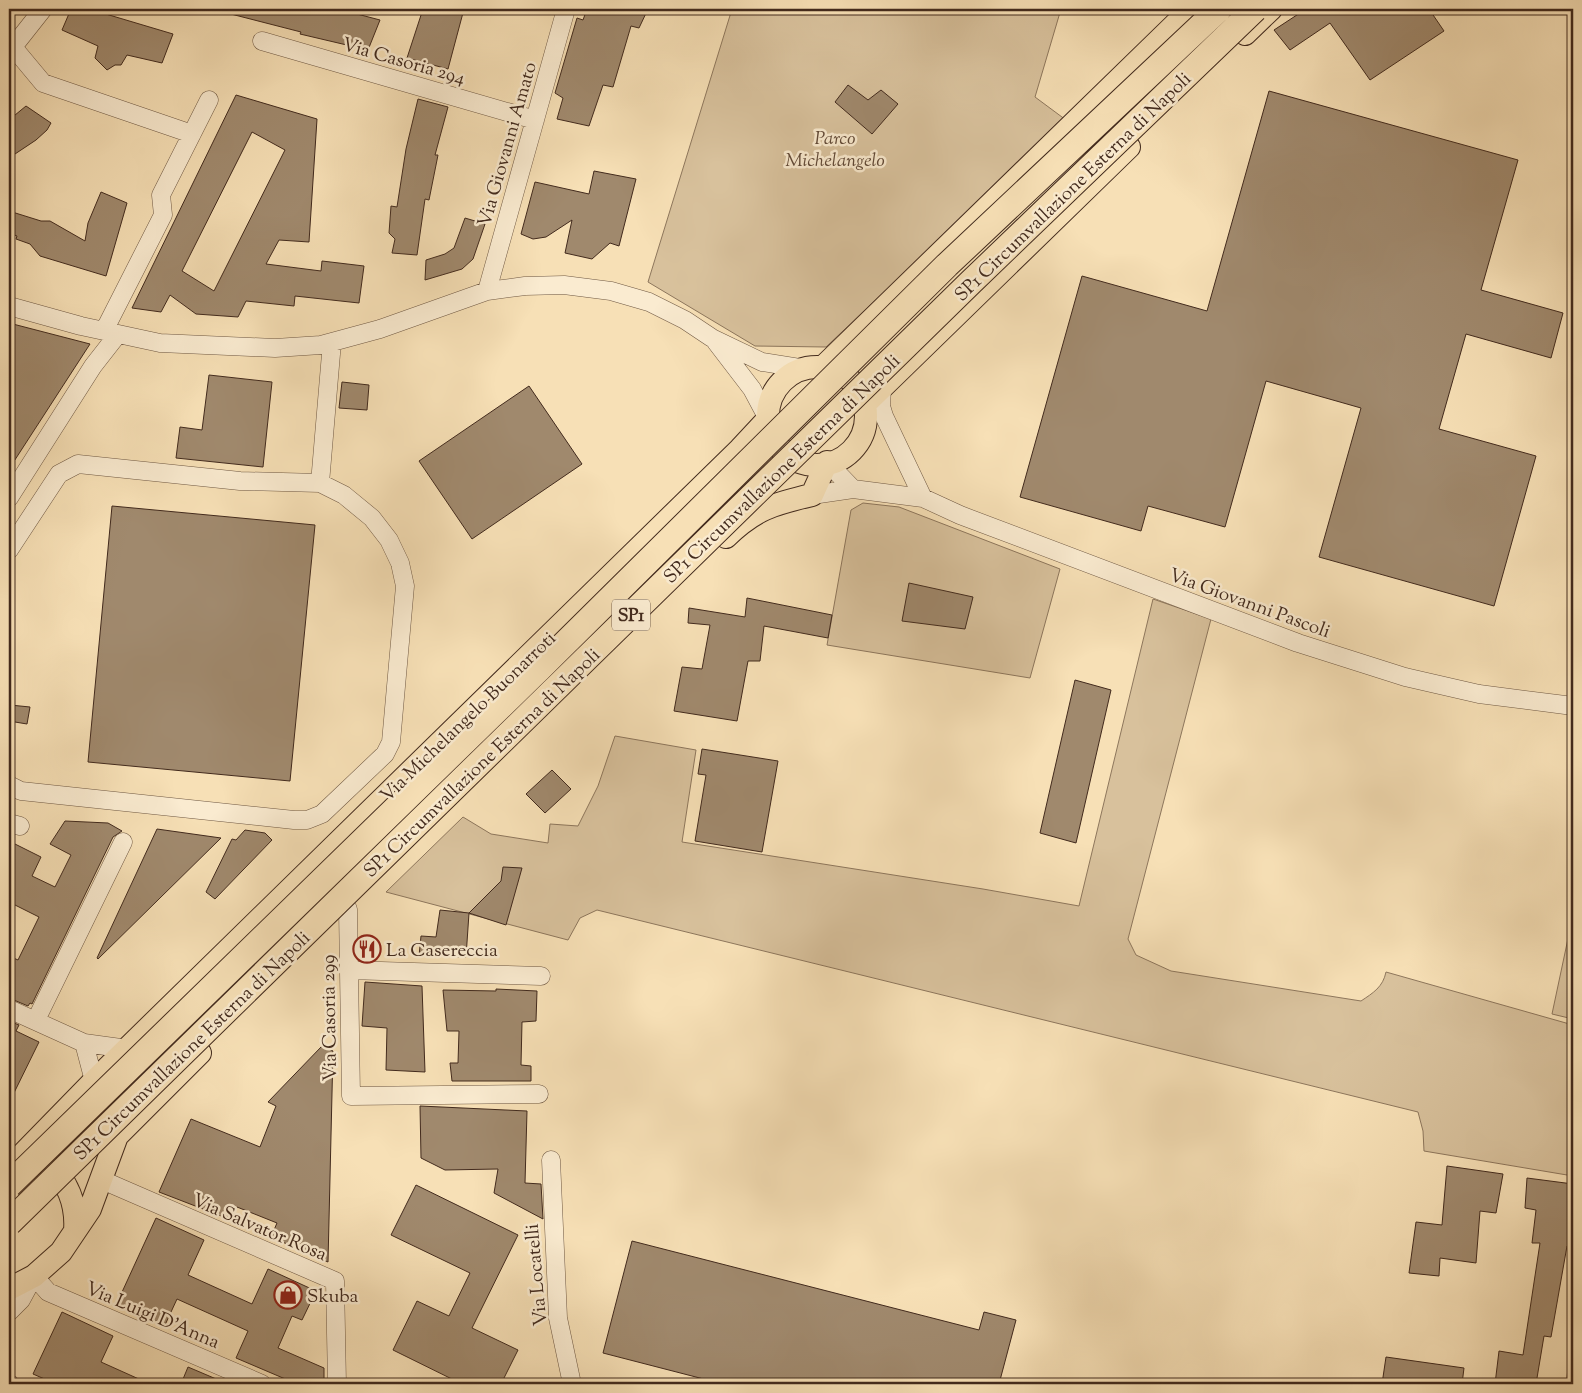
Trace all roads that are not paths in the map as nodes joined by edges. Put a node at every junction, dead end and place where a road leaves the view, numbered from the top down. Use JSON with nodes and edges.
{"nodes":[{"id":1,"x":42,"y":9,"type":"edge"},
{"id":2,"x":566,"y":9,"type":"edge"},
{"id":3,"x":1191,"y":9,"type":"edge"},
{"id":4,"x":1219,"y":9,"type":"edge"},
{"id":5,"x":1256,"y":9,"type":"edge"},
{"id":6,"x":1271,"y":9,"type":"edge"},
{"id":7,"x":262,"y":41,"type":"dead end"},
{"id":8,"x":11,"y":49,"type":"edge"},
{"id":9,"x":210,"y":100,"type":"dead end"},
{"id":10,"x":535,"y":120,"type":"junction"},
{"id":11,"x":192,"y":134,"type":"junction"},
{"id":12,"x":487,"y":291,"type":"junction"},
{"id":13,"x":9,"y":306,"type":"edge"},
{"id":14,"x":111,"y":332,"type":"junction"},
{"id":15,"x":712,"y":338,"type":"junction"},
{"id":16,"x":332,"y":342,"type":"junction"},
{"id":17,"x":814,"y":368,"type":"junction"},
{"id":18,"x":882,"y":388,"type":"junction"},
{"id":19,"x":865,"y":409,"type":"junction"},
{"id":20,"x":768,"y":419,"type":"junction"},
{"id":21,"x":893,"y":437,"type":"junction"},
{"id":22,"x":827,"y":462,"type":"junction"},
{"id":23,"x":320,"y":484,"type":"junction"},
{"id":24,"x":853,"y":489,"type":"junction"},
{"id":25,"x":812,"y":495,"type":"junction"},
{"id":26,"x":9,"y":498,"type":"edge"},
{"id":27,"x":923,"y":498,"type":"junction"},
{"id":28,"x":9,"y":550,"type":"edge"},
{"id":29,"x":1573,"y":706,"type":"edge"},
{"id":30,"x":9,"y":785,"type":"edge"},
{"id":31,"x":123,"y":842,"type":"dead end"},
{"id":32,"x":348,"y":909,"type":"junction"},
{"id":33,"x":349,"y":970,"type":"junction"},
{"id":34,"x":541,"y":976,"type":"dead end"},
{"id":35,"x":9,"y":1009,"type":"edge"},
{"id":36,"x":36,"y":1020,"type":"junction"},
{"id":37,"x":84,"y":1043,"type":"junction"},
{"id":38,"x":128,"y":1049,"type":"junction"},
{"id":39,"x":94,"y":1081,"type":"junction"},
{"id":40,"x":539,"y":1094,"type":"dead end"},
{"id":41,"x":551,"y":1160,"type":"dead end"},
{"id":42,"x":10,"y":1172,"type":"edge"},
{"id":43,"x":102,"y":1180,"type":"junction"},
{"id":44,"x":9,"y":1223,"type":"edge"},
{"id":45,"x":75,"y":1231,"type":"junction"},
{"id":46,"x":34,"y":1276,"type":"junction"},
{"id":47,"x":9,"y":1289,"type":"edge"},
{"id":48,"x":9,"y":1312,"type":"edge"},
{"id":49,"x":262,"y":1384,"type":"edge"},
{"id":50,"x":337,"y":1384,"type":"edge"},
{"id":51,"x":572,"y":1384,"type":"edge"}],
"edges":[{"from":1,"to":8,"type":"street"},
{"from":2,"to":10,"type":"street","name":"Via Giovanni Amato"},
{"from":3,"to":17,"type":"main road"},
{"from":4,"to":42,"type":"highway","name":"SP1 Circumvallazione Esterna di Napoli","number":"SP1","bridge":true},
{"from":5,"to":44,"type":"highway","name":"SP1 Circumvallazione Esterna di Napoli","number":"SP1","bridge":true},
{"from":6,"to":18,"type":"main road"},
{"from":7,"to":10,"type":"street","name":"Via Casoria 294"},
{"from":8,"to":11,"type":"street"},
{"from":9,"to":11,"type":"street"},
{"from":10,"to":12,"type":"street","name":"Via Giovanni Amato"},
{"from":11,"to":14,"type":"street"},
{"from":12,"to":15,"type":"street"},
{"from":12,"to":16,"type":"street"},
{"from":13,"to":14,"type":"street"},
{"from":14,"to":16,"type":"street"},
{"from":14,"to":26,"type":"street"},
{"from":15,"to":17,"type":"street"},
{"from":15,"to":20,"type":"street"},
{"from":16,"to":23,"type":"street"},
{"from":17,"to":19,"type":"main road"},
{"from":17,"to":20,"type":"main road"},
{"from":18,"to":19,"type":"main road"},
{"from":18,"to":21,"type":"street"},
{"from":19,"to":21,"type":"street"},
{"from":19,"to":22,"type":"main road"},
{"from":20,"to":22,"type":"main road"},
{"from":20,"to":38,"type":"main road","name":"Via Michelangelo Buonarroti"},
{"from":21,"to":27,"type":"street"},
{"from":22,"to":24,"type":"street"},
{"from":22,"to":25,"type":"main road"},
{"from":23,"to":28,"type":"street"},
{"from":23,"to":30,"type":"street"},
{"from":24,"to":25,"type":"street","name":"Via Giovanni Pascoli"},
{"from":24,"to":27,"type":"street","name":"Via Giovanni Pascoli"},
{"from":25,"to":32,"type":"main road"},
{"from":27,"to":29,"type":"street","name":"Via Giovanni Pascoli"},
{"from":31,"to":36,"type":"street"},
{"from":32,"to":33,"type":"street","name":"Via Casoria 299"},
{"from":32,"to":43,"type":"main road"},
{"from":33,"to":34,"type":"street"},
{"from":33,"to":40,"type":"street","name":"Via Casoria 299"},
{"from":35,"to":36,"type":"street"},
{"from":36,"to":37,"type":"street"},
{"from":37,"to":38,"type":"street"},
{"from":37,"to":39,"type":"street"},
{"from":38,"to":39,"type":"main road","name":"Via Michelangelo Buonarroti"},
{"from":39,"to":42,"type":"main road","name":"Via Michelangelo Buonarroti"},
{"from":41,"to":51,"type":"street","name":"Via Locatelli"},
{"from":42,"to":45,"type":"main road"},
{"from":43,"to":45,"type":"main road"},
{"from":43,"to":50,"type":"street","name":"Via Salvator Rosa"},
{"from":45,"to":46,"type":"main road"},
{"from":46,"to":47,"type":"main road"},
{"from":46,"to":48,"type":"street"},
{"from":46,"to":49,"type":"street","name":"Via Luigi D'Anna"}]}
